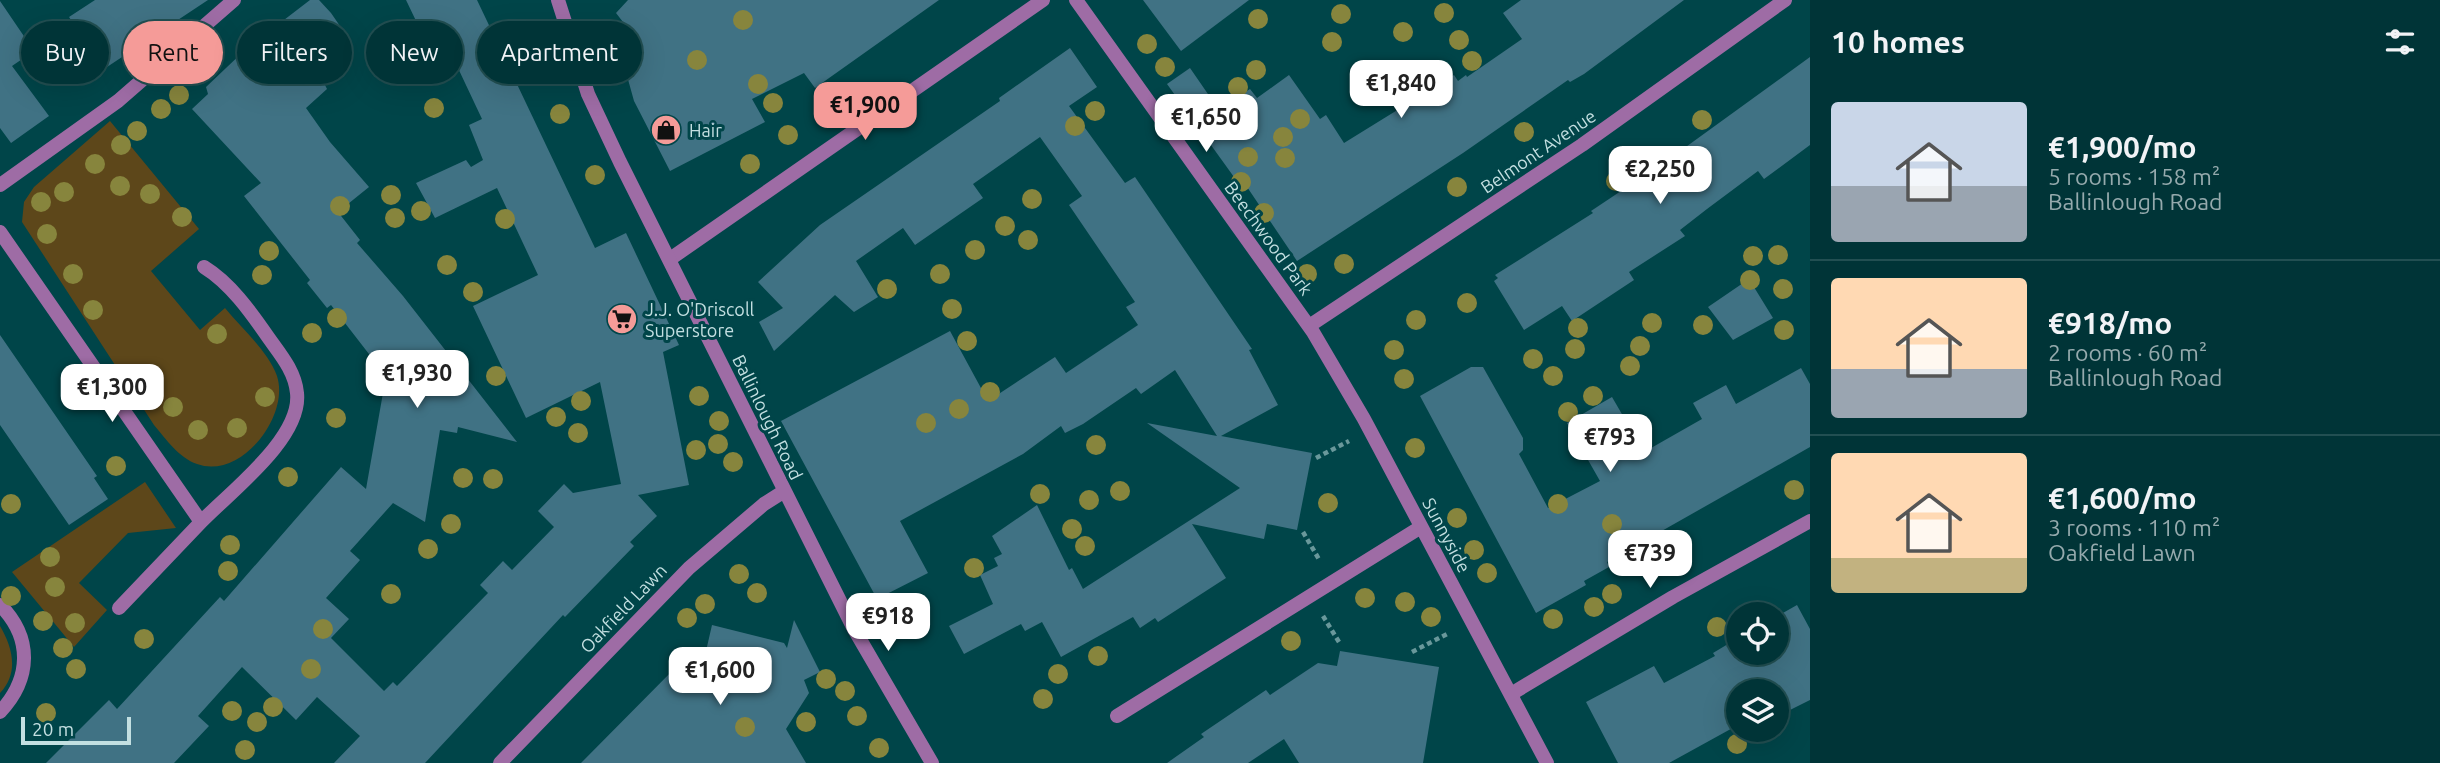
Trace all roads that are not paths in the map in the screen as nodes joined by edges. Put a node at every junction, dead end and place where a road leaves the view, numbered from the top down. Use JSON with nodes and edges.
{"nodes":[{"id":1,"x":234,"y":0,"type":"edge"},
{"id":2,"x":558,"y":0,"type":"edge"},
{"id":3,"x":1043,"y":0,"type":"edge"},
{"id":4,"x":1076,"y":0,"type":"edge"},
{"id":5,"x":1785,"y":0,"type":"edge"},
{"id":6,"x":0,"y":185,"type":"edge"},
{"id":7,"x":0,"y":232,"type":"edge"},
{"id":8,"x":670,"y":259,"type":"junction"},
{"id":9,"x":204,"y":267,"type":"dead end"},
{"id":10,"x":1309,"y":326,"type":"junction"},
{"id":11,"x":783,"y":492,"type":"junction"},
{"id":12,"x":1810,"y":521,"type":"edge"},
{"id":13,"x":201,"y":522,"type":"junction"},
{"id":14,"x":1421,"y":527,"type":"junction"},
{"id":15,"x":0,"y":605,"type":"edge"},
{"id":16,"x":119,"y":608,"type":"dead end"},
{"id":17,"x":1511,"y":694,"type":"junction"},
{"id":18,"x":0,"y":712,"type":"edge"},
{"id":19,"x":1117,"y":716,"type":"dead end"},
{"id":20,"x":500,"y":763,"type":"edge"},
{"id":21,"x":933,"y":763,"type":"edge"},
{"id":22,"x":1547,"y":763,"type":"edge"}],
"edges":[{"from":1,"to":6,"type":"street"},
{"from":2,"to":8,"type":"street","name":"Ballinlough Road"},
{"from":3,"to":8,"type":"street"},
{"from":4,"to":10,"type":"street","name":"Beechwood Park"},
{"from":5,"to":10,"type":"street","name":"Belmont Avenue"},
{"from":7,"to":13,"type":"street"},
{"from":8,"to":11,"type":"street","name":"Ballinlough Road"},
{"from":9,"to":13,"type":"street"},
{"from":10,"to":14,"type":"street","name":"Sunnyside"},
{"from":11,"to":20,"type":"street","name":"Oakfield Lawn"},
{"from":11,"to":21,"type":"street","name":"Ballinlough Road"},
{"from":12,"to":17,"type":"street"},
{"from":13,"to":16,"type":"street"},
{"from":14,"to":17,"type":"street","name":"Sunnyside"},
{"from":14,"to":19,"type":"street"},
{"from":15,"to":18,"type":"street"},
{"from":17,"to":22,"type":"street","name":"Sunnyside"}]}
